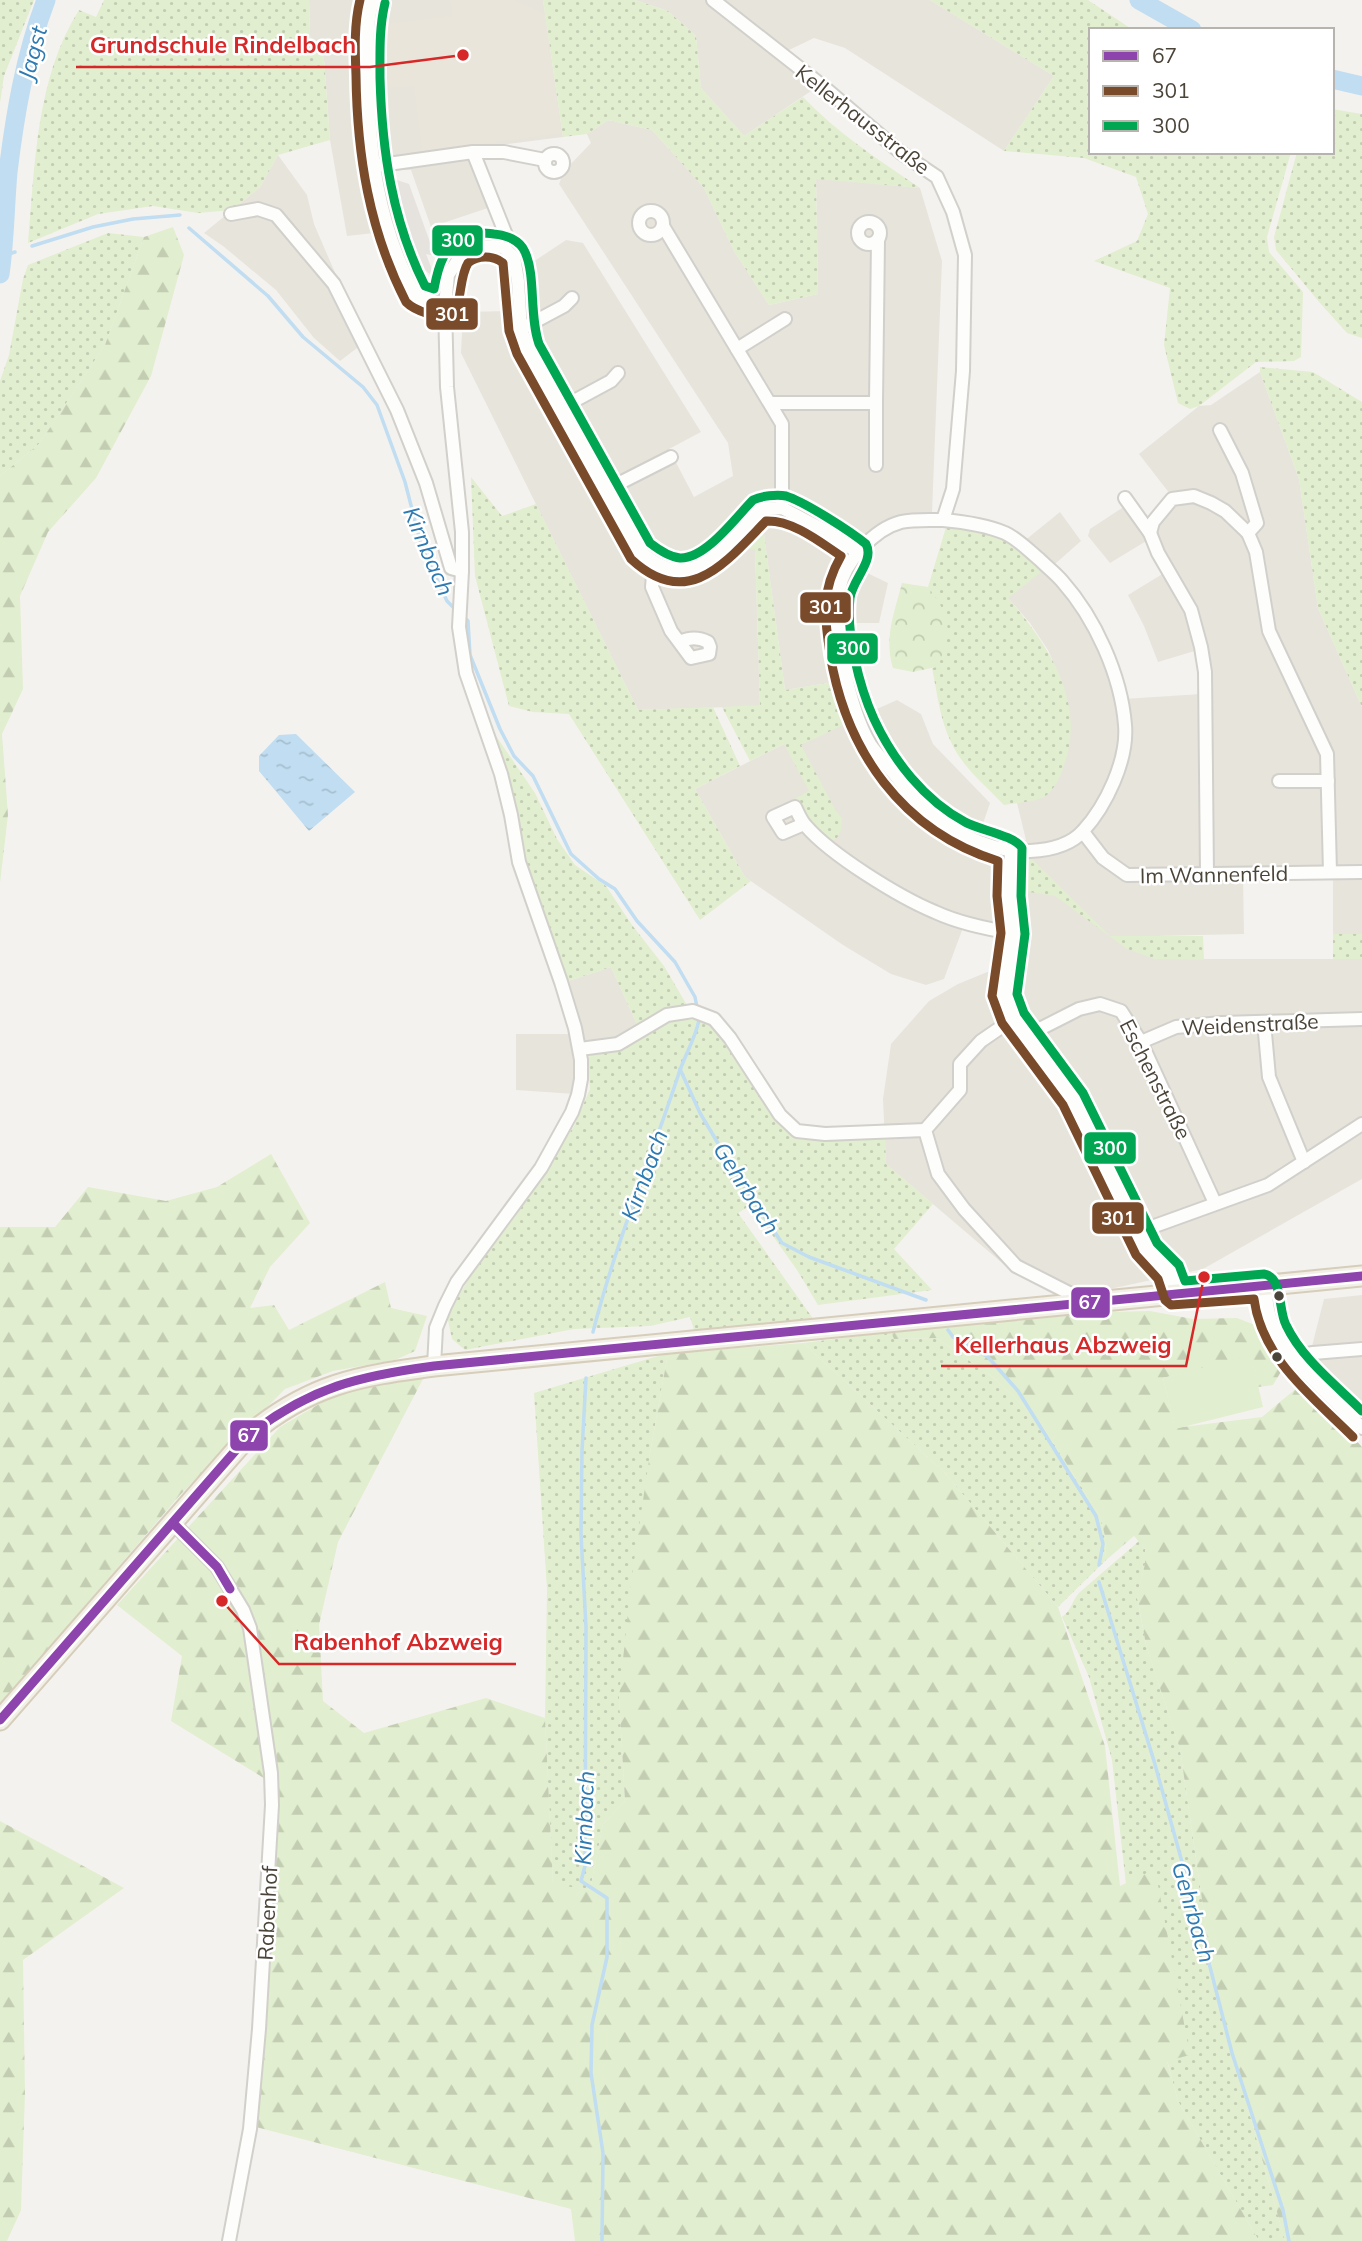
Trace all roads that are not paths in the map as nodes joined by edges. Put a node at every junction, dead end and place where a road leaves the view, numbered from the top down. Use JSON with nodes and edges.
{"nodes":[{"id":1,"x":373,"y":0,"type":"edge"},
{"id":2,"x":713,"y":0,"type":"edge"},
{"id":3,"x":473,"y":152,"type":"junction"},
{"id":4,"x":545,"y":160,"type":"dead end"},
{"id":5,"x":374,"y":166,"type":"junction"},
{"id":6,"x":230,"y":214,"type":"dead end"},
{"id":7,"x":663,"y":226,"type":"dead end"},
{"id":8,"x":878,"y":239,"type":"dead end"},
{"id":9,"x":503,"y":247,"type":"junction"},
{"id":10,"x":572,"y":298,"type":"dead end"},
{"id":11,"x":445,"y":305,"type":"junction"},
{"id":12,"x":785,"y":319,"type":"dead end"},
{"id":13,"x":521,"y":329,"type":"junction"},
{"id":14,"x":737,"y":349,"type":"junction"},
{"id":15,"x":618,"y":373,"type":"dead end"},
{"id":16,"x":771,"y":403,"type":"junction"},
{"id":17,"x":876,"y":403,"type":"junction"},
{"id":18,"x":561,"y":408,"type":"junction"},
{"id":19,"x":1220,"y":430,"type":"dead end"},
{"id":20,"x":671,"y":457,"type":"dead end"},
{"id":21,"x":876,"y":465,"type":"dead end"},
{"id":22,"x":606,"y":490,"type":"junction"},
{"id":23,"x":1125,"y":498,"type":"dead end"},
{"id":24,"x":782,"y":508,"type":"junction"},
{"id":25,"x":943,"y":520,"type":"junction"},
{"id":26,"x":1150,"y":533,"type":"junction"},
{"id":27,"x":1248,"y":533,"type":"junction"},
{"id":28,"x":857,"y":552,"type":"junction"},
{"id":29,"x":654,"y":563,"type":"junction"},
{"id":30,"x":462,"y":571,"type":"junction"},
{"id":31,"x":680,"y":642,"type":"dead end"},
{"id":32,"x":1279,"y":781,"type":"dead end"},
{"id":33,"x":1328,"y":782,"type":"junction"},
{"id":34,"x":804,"y":824,"type":"dead end"},
{"id":35,"x":1083,"y":832,"type":"junction"},
{"id":36,"x":1011,"y":852,"type":"junction"},
{"id":37,"x":1330,"y":872,"type":"junction"},
{"id":38,"x":1362,"y":872,"type":"edge"},
{"id":39,"x":1207,"y":875,"type":"junction"},
{"id":40,"x":1013,"y":933,"type":"junction"},
{"id":41,"x":1013,"y":1019,"type":"junction"},
{"id":42,"x":1362,"y":1019,"type":"edge"},
{"id":43,"x":1264,"y":1022,"type":"junction"},
{"id":44,"x":1026,"y":1036,"type":"junction"},
{"id":45,"x":1141,"y":1042,"type":"junction"},
{"id":46,"x":580,"y":1049,"type":"junction"},
{"id":47,"x":1362,"y":1124,"type":"edge"},
{"id":48,"x":926,"y":1130,"type":"junction"},
{"id":49,"x":1304,"y":1162,"type":"junction"},
{"id":50,"x":1215,"y":1203,"type":"junction"},
{"id":51,"x":1138,"y":1232,"type":"junction"},
{"id":52,"x":1362,"y":1276,"type":"edge"},
{"id":53,"x":1265,"y":1286,"type":"junction"},
{"id":54,"x":1176,"y":1294,"type":"junction"},
{"id":55,"x":1072,"y":1304,"type":"junction"},
{"id":56,"x":1362,"y":1349,"type":"edge"},
{"id":57,"x":1299,"y":1363,"type":"junction"},
{"id":58,"x":434,"y":1366,"type":"junction"},
{"id":59,"x":1362,"y":1428,"type":"edge"},
{"id":60,"x":173,"y":1523,"type":"junction"},
{"id":61,"x":0,"y":1720,"type":"edge"},
{"id":62,"x":229,"y":2241,"type":"edge"}],
"edges":[{"from":1,"to":5,"type":"street"},
{"from":2,"to":25,"type":"street","name":"Kellerhausstraße"},
{"from":3,"to":4,"type":"street"},
{"from":3,"to":5,"type":"street"},
{"from":3,"to":9,"type":"street"},
{"from":5,"to":11,"type":"street"},
{"from":6,"to":30,"type":"street"},
{"from":7,"to":14,"type":"street"},
{"from":8,"to":17,"type":"street"},
{"from":9,"to":11,"type":"street"},
{"from":9,"to":13,"type":"street"},
{"from":10,"to":13,"type":"street"},
{"from":11,"to":30,"type":"street"},
{"from":12,"to":14,"type":"street"},
{"from":13,"to":18,"type":"street"},
{"from":14,"to":16,"type":"street"},
{"from":15,"to":18,"type":"street"},
{"from":16,"to":17,"type":"street"},
{"from":16,"to":24,"type":"street"},
{"from":17,"to":21,"type":"street"},
{"from":18,"to":22,"type":"street"},
{"from":19,"to":27,"type":"street"},
{"from":20,"to":22,"type":"street"},
{"from":22,"to":29,"type":"street"},
{"from":23,"to":26,"type":"street"},
{"from":24,"to":28,"type":"street"},
{"from":24,"to":29,"type":"street"},
{"from":25,"to":28,"type":"street"},
{"from":25,"to":35,"type":"street"},
{"from":26,"to":27,"type":"street"},
{"from":26,"to":39,"type":"street"},
{"from":27,"to":33,"type":"street"},
{"from":28,"to":36,"type":"street"},
{"from":29,"to":31,"type":"street"},
{"from":30,"to":46,"type":"street"},
{"from":32,"to":33,"type":"street"},
{"from":33,"to":37,"type":"street"},
{"from":34,"to":40,"type":"street"},
{"from":35,"to":36,"type":"street"},
{"from":35,"to":39,"type":"street","name":"Im Wannenfeld"},
{"from":36,"to":40,"type":"street"},
{"from":37,"to":38,"type":"street","name":"Im Wannenfeld"},
{"from":37,"to":39,"type":"street","name":"Im Wannenfeld"},
{"from":40,"to":41,"type":"street"},
{"from":41,"to":44,"type":"street"},
{"from":41,"to":48,"type":"street"},
{"from":42,"to":43,"type":"street","name":"Weidenstraße"},
{"from":43,"to":45,"type":"street","name":"Weidenstraße"},
{"from":43,"to":49,"type":"street"},
{"from":44,"to":45,"type":"street","name":"Eschenstraße"},
{"from":44,"to":51,"type":"street"},
{"from":45,"to":50,"type":"street","name":"Eschenstraße"},
{"from":46,"to":48,"type":"street"},
{"from":46,"to":58,"type":"street"},
{"from":47,"to":49,"type":"street"},
{"from":48,"to":55,"type":"street"},
{"from":49,"to":50,"type":"street"},
{"from":50,"to":51,"type":"street"},
{"from":51,"to":54,"type":"street"},
{"from":52,"to":53,"type":"main road"},
{"from":53,"to":54,"type":"main road"},
{"from":53,"to":57,"type":"street"},
{"from":54,"to":55,"type":"main road"},
{"from":55,"to":58,"type":"main road"},
{"from":56,"to":57,"type":"street"},
{"from":57,"to":59,"type":"street"},
{"from":58,"to":60,"type":"main road"},
{"from":60,"to":61,"type":"main road"},
{"from":60,"to":62,"type":"street","name":"Rabenhof"}]}
